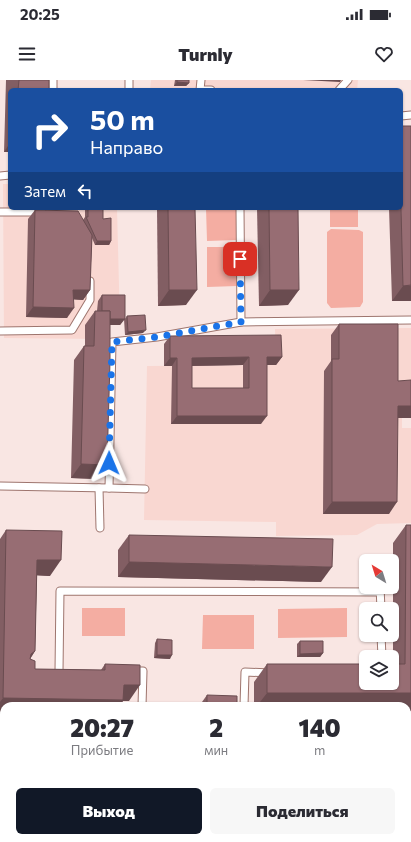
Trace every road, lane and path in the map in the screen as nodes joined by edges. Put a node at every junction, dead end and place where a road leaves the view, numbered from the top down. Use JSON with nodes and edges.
{"nodes":[{"id":1,"x":348,"y":80,"type":"edge"},
{"id":2,"x":342,"y":88,"type":"edge"},
{"id":3,"x":240,"y":210,"type":"edge"},
{"id":4,"x":0,"y":212,"type":"edge"},
{"id":5,"x":50,"y":212,"type":"edge"},
{"id":6,"x":90,"y":276,"type":"edge"},
{"id":7,"x":411,"y":320,"type":"edge"},
{"id":8,"x":241,"y":322,"type":"junction"},
{"id":9,"x":0,"y":331,"type":"edge"},
{"id":10,"x":0,"y":486,"type":"edge"},
{"id":11,"x":99,"y":488,"type":"junction"},
{"id":12,"x":108,"y":488,"type":"junction"},
{"id":13,"x":145,"y":489,"type":"dead end"},
{"id":14,"x":100,"y":528,"type":"dead end"},
{"id":15,"x":359,"y":589,"type":"edge"},
{"id":16,"x":59,"y":671,"type":"edge"},
{"id":17,"x":120,"y":671,"type":"edge"},
{"id":18,"x":280,"y":673,"type":"edge"},
{"id":19,"x":142,"y":702,"type":"edge"},
{"id":20,"x":244,"y":702,"type":"edge"}],
"edges":[{"from":1,"to":2,"type":"lane"},
{"from":3,"to":8,"type":"lane"},
{"from":4,"to":5,"type":"lane"},
{"from":6,"to":9,"type":"lane"},
{"from":7,"to":8,"type":"lane"},
{"from":8,"to":12,"type":"lane"},
{"from":10,"to":11,"type":"lane"},
{"from":11,"to":12,"type":"lane"},
{"from":11,"to":14,"type":"lane"},
{"from":12,"to":13,"type":"lane"},
{"from":15,"to":16,"type":"lane"},
{"from":17,"to":19,"type":"lane"},
{"from":18,"to":20,"type":"lane"}]}
